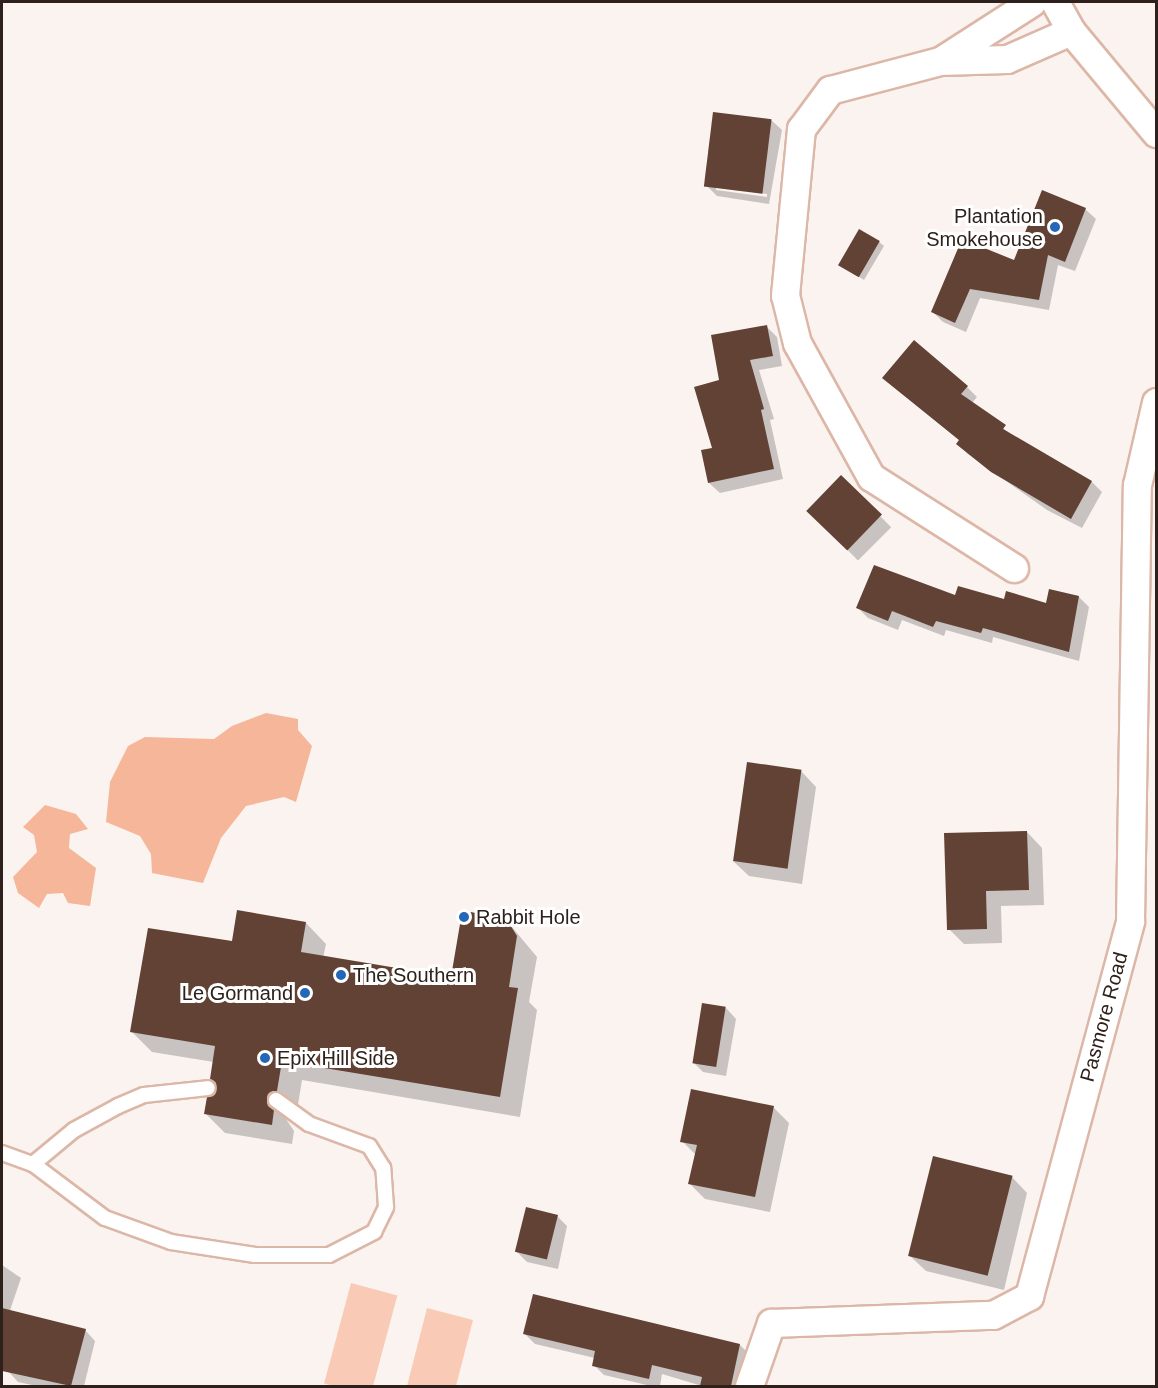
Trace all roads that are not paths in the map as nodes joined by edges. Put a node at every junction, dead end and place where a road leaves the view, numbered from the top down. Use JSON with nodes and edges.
{"nodes":[{"id":1,"x":1032,"y":2,"type":"edge"},
{"id":2,"x":1055,"y":2,"type":"edge"},
{"id":3,"x":1071,"y":32,"type":"junction"},
{"id":4,"x":940,"y":61,"type":"junction"},
{"id":5,"x":1156,"y":133,"type":"edge"},
{"id":6,"x":1156,"y":402,"type":"edge"},
{"id":7,"x":1014,"y":568,"type":"dead end"},
{"id":8,"x":208,"y":1088,"type":"dead end"},
{"id":9,"x":276,"y":1100,"type":"dead end"},
{"id":10,"x":2,"y":1154,"type":"edge"},
{"id":11,"x":33,"y":1164,"type":"junction"},
{"id":12,"x":749,"y":1386,"type":"edge"}],
"edges":[{"from":1,"to":4,"type":"street"},
{"from":2,"to":3,"type":"street"},
{"from":3,"to":4,"type":"street"},
{"from":3,"to":5,"type":"street"},
{"from":4,"to":7,"type":"street"},
{"from":6,"to":12,"type":"street","name":"Pasmore Road"},
{"from":8,"to":11,"type":"lane"},
{"from":9,"to":11,"type":"lane"},
{"from":10,"to":11,"type":"lane"}]}
